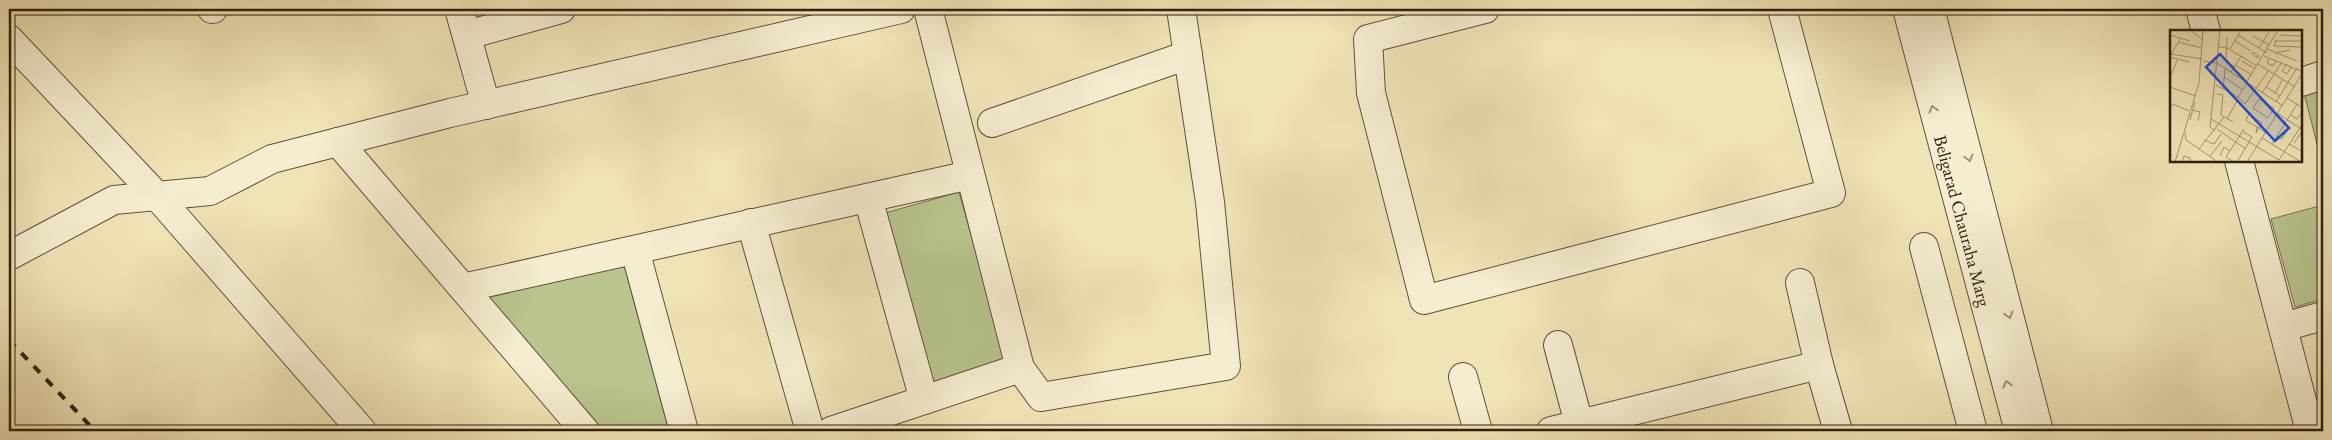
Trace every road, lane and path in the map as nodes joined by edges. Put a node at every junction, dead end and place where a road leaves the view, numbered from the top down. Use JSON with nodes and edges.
{"nodes":[{"id":1,"x":460,"y":9,"type":"edge"},
{"id":2,"x":561,"y":9,"type":"edge"},
{"id":3,"x":901,"y":9,"type":"edge"},
{"id":4,"x":928,"y":9,"type":"edge"},
{"id":5,"x":1181,"y":9,"type":"edge"},
{"id":6,"x":1485,"y":9,"type":"edge"},
{"id":7,"x":1782,"y":9,"type":"edge"},
{"id":8,"x":1907,"y":9,"type":"edge"},
{"id":9,"x":1930,"y":9,"type":"edge"},
{"id":10,"x":2200,"y":9,"type":"edge"},
{"id":11,"x":2206,"y":30,"type":"edge"},
{"id":12,"x":467,"y":35,"type":"junction"},
{"id":13,"x":9,"y":39,"type":"edge"},
{"id":14,"x":1188,"y":55,"type":"junction"},
{"id":15,"x":2323,"y":75,"type":"edge"},
{"id":16,"x":2302,"y":82,"type":"edge"},
{"id":17,"x":486,"y":105,"type":"junction"},
{"id":18,"x":992,"y":123,"type":"dead end"},
{"id":19,"x":338,"y":142,"type":"junction"},
{"id":20,"x":2239,"y":162,"type":"edge"},
{"id":21,"x":970,"y":175,"type":"junction"},
{"id":22,"x":157,"y":196,"type":"junction"},
{"id":23,"x":868,"y":198,"type":"junction"},
{"id":24,"x":751,"y":224,"type":"junction"},
{"id":25,"x":1924,"y":247,"type":"dead end"},
{"id":26,"x":635,"y":250,"type":"junction"},
{"id":27,"x":9,"y":256,"type":"edge"},
{"id":28,"x":1800,"y":283,"type":"dead end"},
{"id":29,"x":463,"y":288,"type":"junction"},
{"id":30,"x":2323,"y":316,"type":"edge"},
{"id":31,"x":2283,"y":327,"type":"junction"},
{"id":32,"x":1558,"y":345,"type":"dead end"},
{"id":33,"x":1819,"y":365,"type":"junction"},
{"id":34,"x":1020,"y":368,"type":"junction"},
{"id":35,"x":1463,"y":377,"type":"dead end"},
{"id":36,"x":924,"y":400,"type":"junction"},
{"id":37,"x":1580,"y":428,"type":"edge"},
{"id":38,"x":362,"y":431,"type":"edge"},
{"id":39,"x":585,"y":431,"type":"edge"},
{"id":40,"x":684,"y":431,"type":"edge"},
{"id":41,"x":810,"y":431,"type":"edge"},
{"id":42,"x":831,"y":431,"type":"edge"},
{"id":43,"x":1478,"y":431,"type":"edge"},
{"id":44,"x":1551,"y":431,"type":"edge"},
{"id":45,"x":1838,"y":431,"type":"edge"},
{"id":46,"x":1973,"y":431,"type":"edge"},
{"id":47,"x":2019,"y":431,"type":"edge"},
{"id":48,"x":2040,"y":431,"type":"edge"},
{"id":49,"x":2310,"y":431,"type":"edge"}],
"edges":[{"from":1,"to":12,"type":"street"},
{"from":2,"to":12,"type":"street"},
{"from":3,"to":17,"type":"street"},
{"from":4,"to":21,"type":"street"},
{"from":5,"to":14,"type":"street"},
{"from":6,"to":7,"type":"street"},
{"from":47,"to":8,"type":"street","name":"Beligarad Chauraha Marg","one_way":true},
{"from":9,"to":48,"type":"street","one_way":true},
{"from":10,"to":11,"type":"street"},
{"from":12,"to":17,"type":"street"},
{"from":13,"to":22,"type":"street"},
{"from":14,"to":18,"type":"street"},
{"from":14,"to":34,"type":"street"},
{"from":15,"to":16,"type":"street"},
{"from":17,"to":19,"type":"street"},
{"from":19,"to":22,"type":"street"},
{"from":19,"to":29,"type":"street"},
{"from":20,"to":31,"type":"street"},
{"from":21,"to":23,"type":"street"},
{"from":21,"to":34,"type":"street"},
{"from":22,"to":27,"type":"street"},
{"from":22,"to":38,"type":"street"},
{"from":23,"to":24,"type":"street"},
{"from":23,"to":36,"type":"street"},
{"from":24,"to":26,"type":"street"},
{"from":24,"to":41,"type":"street"},
{"from":25,"to":46,"type":"street"},
{"from":26,"to":29,"type":"street"},
{"from":26,"to":40,"type":"street"},
{"from":28,"to":33,"type":"street"},
{"from":29,"to":39,"type":"street"},
{"from":30,"to":31,"type":"street"},
{"from":31,"to":49,"type":"street"},
{"from":32,"to":37,"type":"street"},
{"from":33,"to":37,"type":"street"},
{"from":33,"to":45,"type":"street"},
{"from":34,"to":36,"type":"street"},
{"from":35,"to":43,"type":"street"},
{"from":36,"to":42,"type":"street"},
{"from":37,"to":44,"type":"street"}]}
